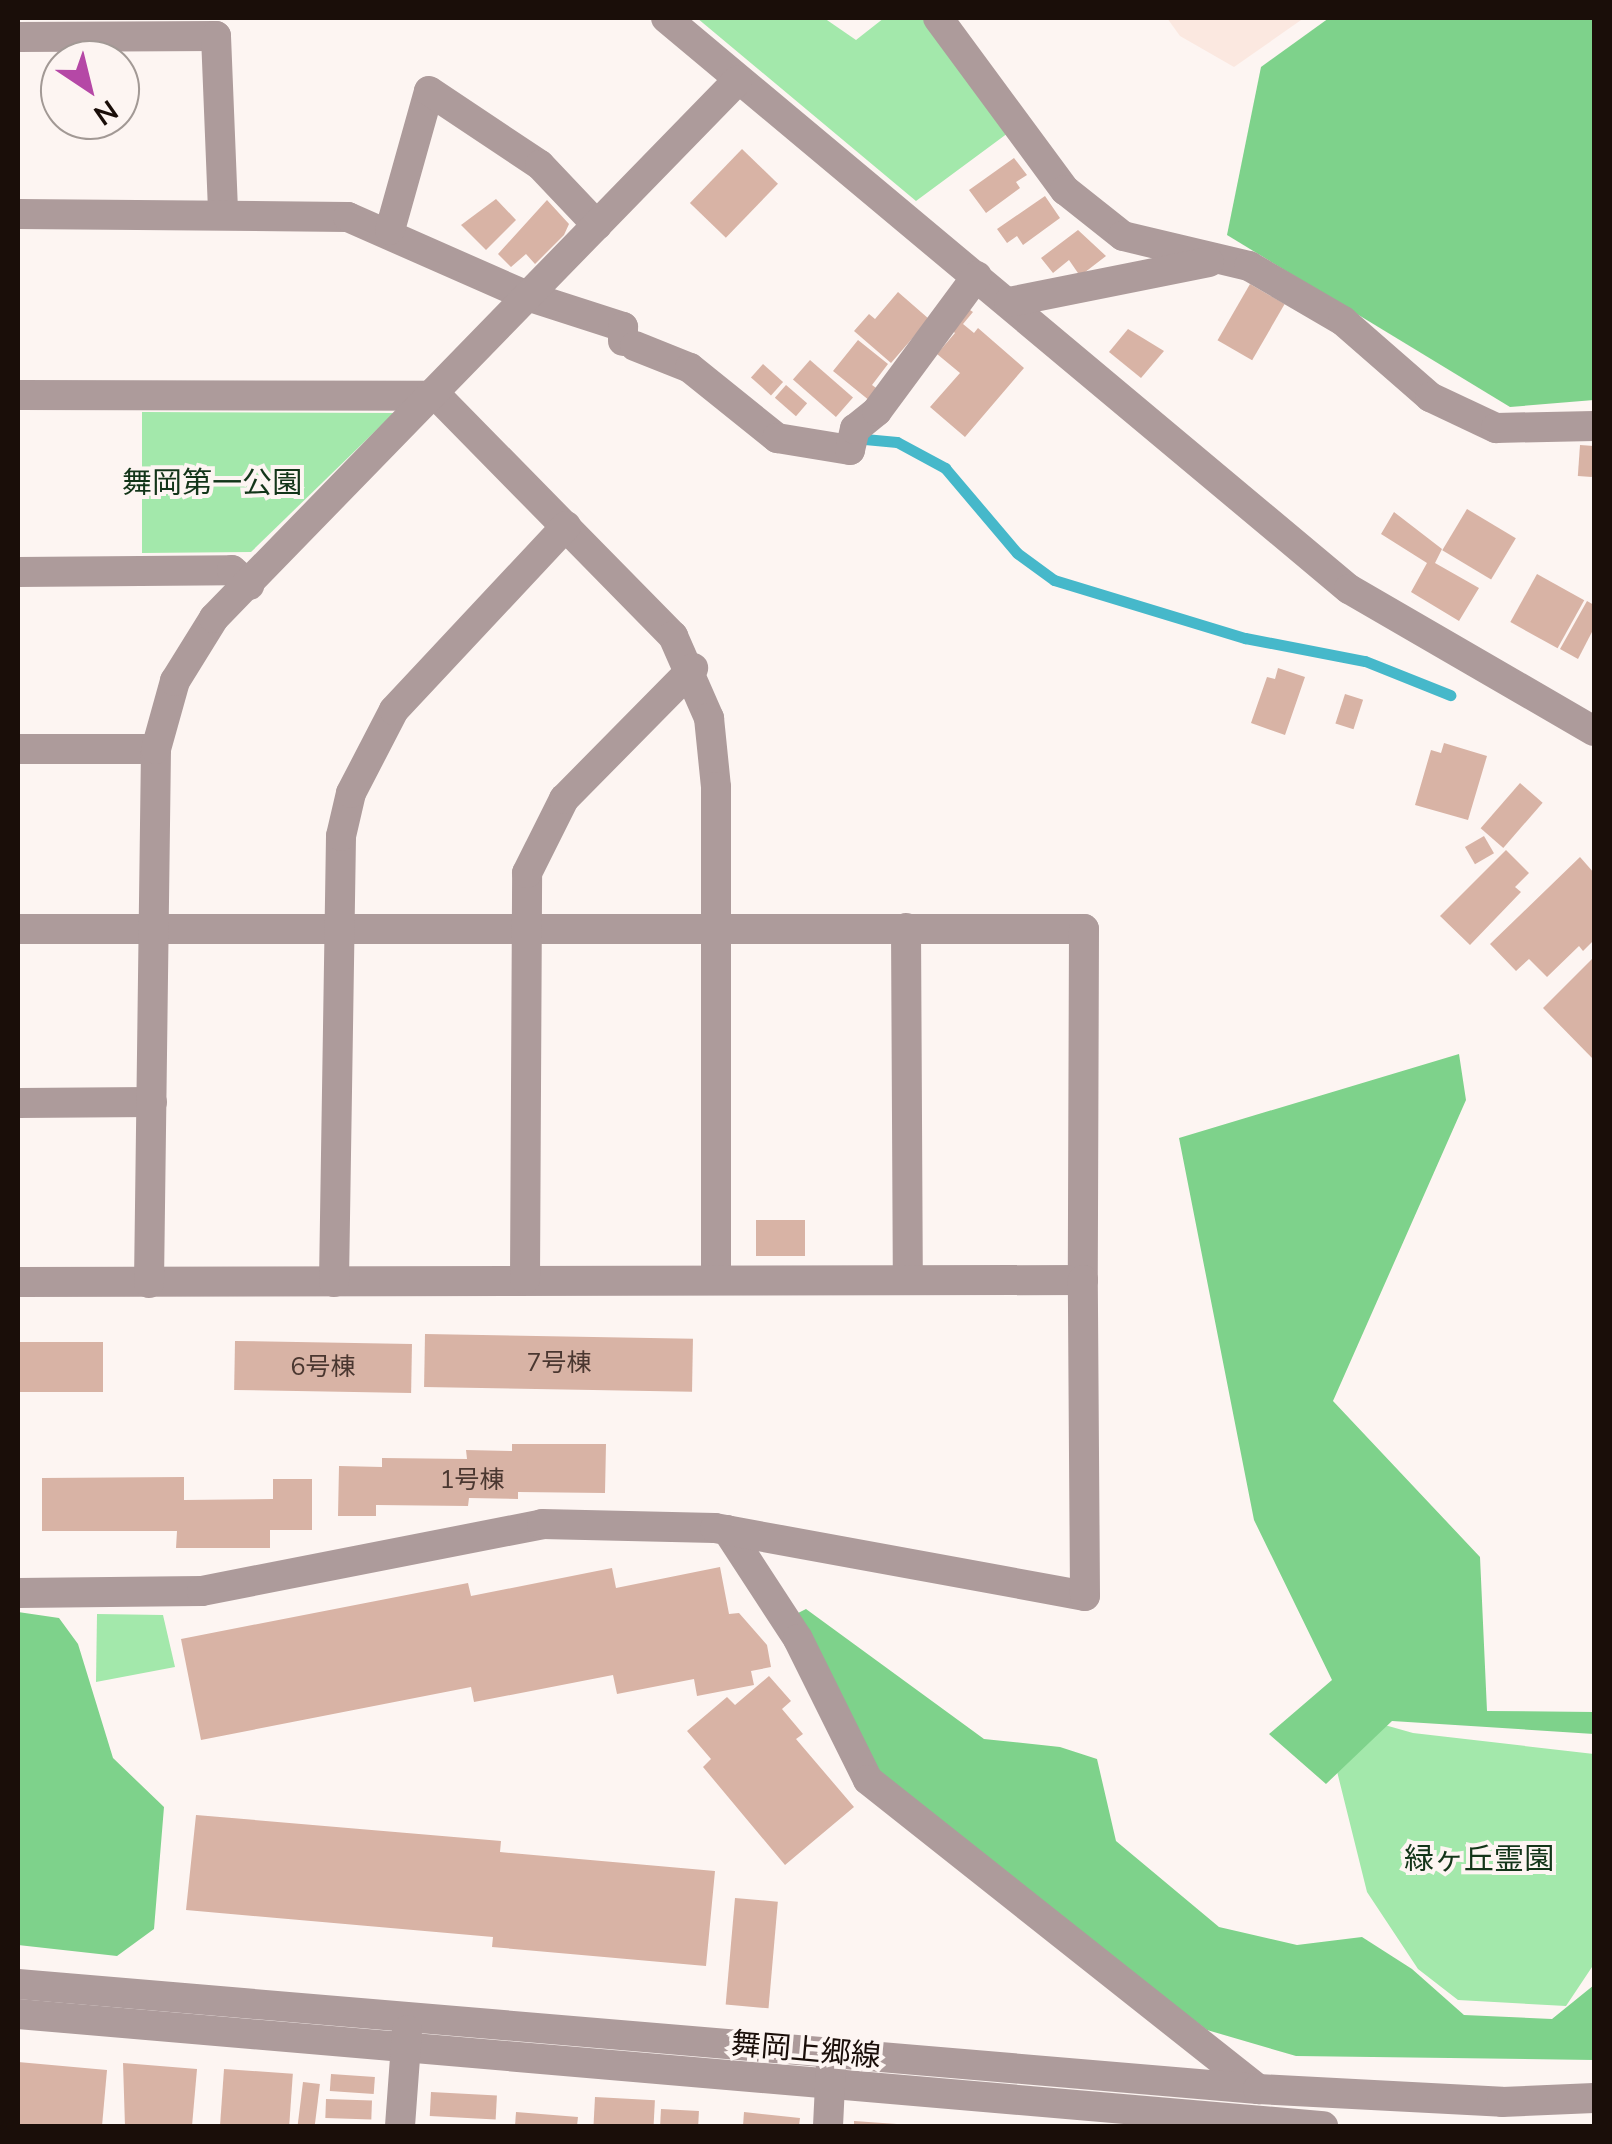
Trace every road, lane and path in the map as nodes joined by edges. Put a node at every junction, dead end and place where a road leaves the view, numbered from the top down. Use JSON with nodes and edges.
{"nodes":[{"id":1,"x":666,"y":18,"type":"edge"},
{"id":2,"x":938,"y":18,"type":"edge"},
{"id":3,"x":18,"y":37,"type":"edge"},
{"id":4,"x":737,"y":81,"type":"junction"},
{"id":5,"x":18,"y":214,"type":"edge"},
{"id":6,"x":223,"y":214,"type":"junction"},
{"id":7,"x":597,"y":224,"type":"junction"},
{"id":8,"x":390,"y":230,"type":"junction"},
{"id":9,"x":1222,"y":260,"type":"junction"},
{"id":10,"x":977,"y":276,"type":"junction"},
{"id":11,"x":527,"y":296,"type":"junction"},
{"id":12,"x":1009,"y":302,"type":"junction"},
{"id":13,"x":18,"y":396,"type":"edge"},
{"id":14,"x":437,"y":396,"type":"junction"},
{"id":15,"x":1594,"y":426,"type":"edge"},
{"id":16,"x":566,"y":526,"type":"junction"},
{"id":17,"x":18,"y":572,"type":"edge"},
{"id":18,"x":249,"y":585,"type":"junction"},
{"id":19,"x":693,"y":668,"type":"junction"},
{"id":20,"x":1594,"y":731,"type":"edge"},
{"id":21,"x":156,"y":748,"type":"junction"},
{"id":22,"x":18,"y":749,"type":"edge"},
{"id":23,"x":713,"y":924,"type":"junction"},
{"id":24,"x":526,"y":926,"type":"junction"},
{"id":25,"x":155,"y":928,"type":"junction"},
{"id":26,"x":339,"y":928,"type":"junction"},
{"id":27,"x":906,"y":928,"type":"junction"},
{"id":28,"x":18,"y":929,"type":"edge"},
{"id":29,"x":152,"y":1102,"type":"junction"},
{"id":30,"x":18,"y":1104,"type":"edge"},
{"id":31,"x":716,"y":1277,"type":"junction"},
{"id":32,"x":908,"y":1278,"type":"junction"},
{"id":33,"x":525,"y":1279,"type":"junction"},
{"id":34,"x":1082,"y":1280,"type":"junction"},
{"id":35,"x":18,"y":1282,"type":"edge"},
{"id":36,"x":334,"y":1282,"type":"junction"},
{"id":37,"x":148,"y":1283,"type":"junction"},
{"id":38,"x":727,"y":1530,"type":"junction"},
{"id":39,"x":18,"y":1593,"type":"edge"},
{"id":40,"x":18,"y":1984,"type":"edge"},
{"id":41,"x":18,"y":2014,"type":"edge"},
{"id":42,"x":408,"y":2014,"type":"junction"},
{"id":43,"x":406,"y":2046,"type":"junction"},
{"id":44,"x":831,"y":2051,"type":"junction"},
{"id":45,"x":831,"y":2082,"type":"junction"},
{"id":46,"x":1261,"y":2089,"type":"junction"},
{"id":47,"x":1594,"y":2098,"type":"edge"},
{"id":48,"x":1548,"y":2112,"type":"edge"},
{"id":49,"x":1262,"y":2124,"type":"edge"},
{"id":50,"x":400,"y":2126,"type":"edge"},
{"id":51,"x":828,"y":2126,"type":"edge"},
{"id":52,"x":1323,"y":2126,"type":"edge"}],
"edges":[{"from":1,"to":4,"type":"street"},
{"from":2,"to":9,"type":"street"},
{"from":3,"to":6,"type":"street"},
{"from":4,"to":7,"type":"street"},
{"from":4,"to":10,"type":"street"},
{"from":5,"to":6,"type":"street"},
{"from":6,"to":8,"type":"street"},
{"from":7,"to":8,"type":"street"},
{"from":7,"to":11,"type":"street"},
{"from":8,"to":11,"type":"street"},
{"from":9,"to":12,"type":"street"},
{"from":9,"to":15,"type":"street"},
{"from":10,"to":11,"type":"street"},
{"from":10,"to":12,"type":"street"},
{"from":11,"to":14,"type":"street"},
{"from":12,"to":20,"type":"street"},
{"from":13,"to":14,"type":"street"},
{"from":14,"to":16,"type":"street"},
{"from":14,"to":18,"type":"street"},
{"from":16,"to":19,"type":"street"},
{"from":16,"to":26,"type":"street"},
{"from":17,"to":18,"type":"street"},
{"from":18,"to":21,"type":"street"},
{"from":19,"to":23,"type":"street"},
{"from":19,"to":24,"type":"street"},
{"from":21,"to":22,"type":"street"},
{"from":21,"to":25,"type":"street"},
{"from":23,"to":24,"type":"street"},
{"from":23,"to":27,"type":"street"},
{"from":23,"to":31,"type":"street"},
{"from":24,"to":26,"type":"street"},
{"from":24,"to":33,"type":"street"},
{"from":25,"to":26,"type":"street"},
{"from":25,"to":28,"type":"street"},
{"from":25,"to":29,"type":"street"},
{"from":26,"to":36,"type":"street"},
{"from":27,"to":32,"type":"street"},
{"from":27,"to":34,"type":"street"},
{"from":29,"to":30,"type":"street"},
{"from":29,"to":37,"type":"street"},
{"from":31,"to":32,"type":"street"},
{"from":31,"to":33,"type":"street"},
{"from":32,"to":34,"type":"street"},
{"from":33,"to":36,"type":"street"},
{"from":34,"to":38,"type":"street"},
{"from":35,"to":37,"type":"street"},
{"from":36,"to":37,"type":"street"},
{"from":38,"to":39,"type":"street"},
{"from":38,"to":46,"type":"street"},
{"from":40,"to":42,"type":"street","name":"舞岡上郷線"},
{"from":41,"to":43,"type":"street","name":"舞岡上郷線"},
{"from":42,"to":43,"type":"street"},
{"from":42,"to":44,"type":"street","name":"舞岡上郷線"},
{"from":43,"to":45,"type":"street","name":"舞岡上郷線"},
{"from":43,"to":50,"type":"street"},
{"from":44,"to":45,"type":"street"},
{"from":44,"to":46,"type":"street","name":"舞岡上郷線"},
{"from":45,"to":49,"type":"street","name":"舞岡上郷線"},
{"from":45,"to":51,"type":"street"},
{"from":46,"to":48,"type":"street","name":"舞岡上郷線"},
{"from":46,"to":49,"type":"street"},
{"from":47,"to":48,"type":"street","name":"舞岡上郷線"},
{"from":49,"to":52,"type":"street","name":"舞岡上郷線"}]}
